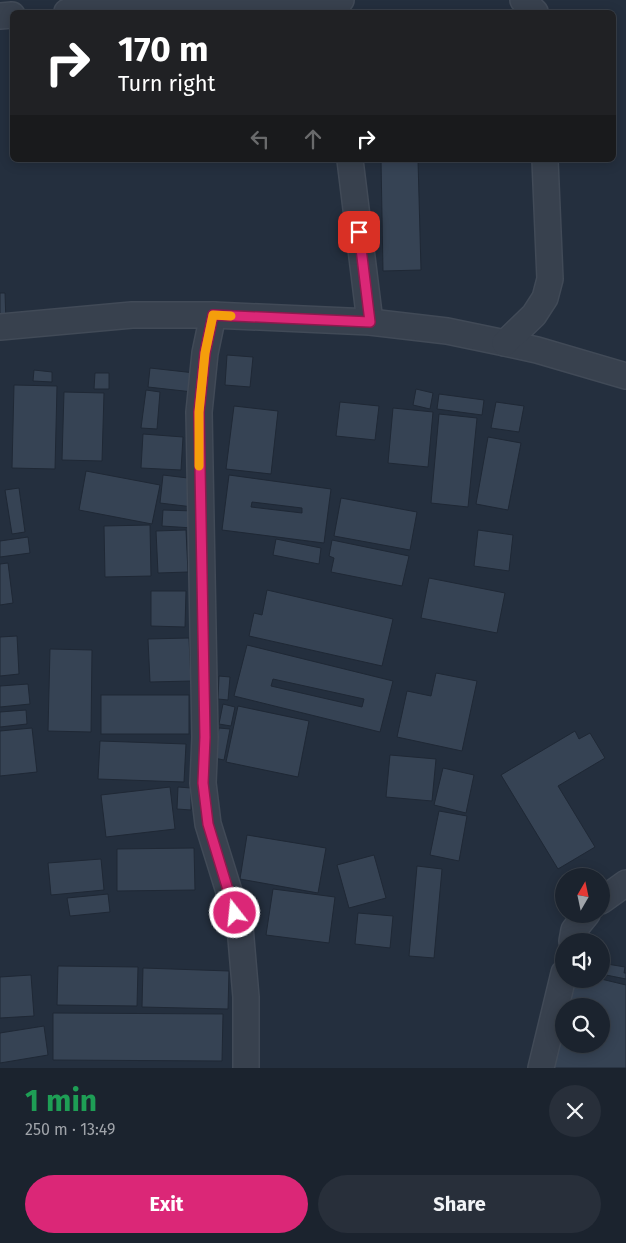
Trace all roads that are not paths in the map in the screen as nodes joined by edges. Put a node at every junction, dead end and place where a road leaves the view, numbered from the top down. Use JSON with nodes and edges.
{"nodes":[{"id":1,"x":330,"y":0,"type":"edge"},
{"id":2,"x":341,"y":0,"type":"edge"},
{"id":3,"x":523,"y":0,"type":"edge"},
{"id":4,"x":111,"y":10,"type":"edge"},
{"id":5,"x":532,"y":10,"type":"edge"},
{"id":6,"x":350,"y":162,"type":"edge"},
{"id":7,"x":545,"y":162,"type":"edge"},
{"id":8,"x":213,"y":315,"type":"junction"},
{"id":9,"x":370,"y":322,"type":"junction"},
{"id":10,"x":0,"y":327,"type":"edge"},
{"id":11,"x":505,"y":343,"type":"junction"},
{"id":12,"x":626,"y":376,"type":"edge"},
{"id":13,"x":626,"y":883,"type":"edge"},
{"id":14,"x":610,"y":895,"type":"edge"},
{"id":15,"x":560,"y":988,"type":"edge"},
{"id":16,"x":246,"y":1068,"type":"edge"},
{"id":17,"x":541,"y":1068,"type":"edge"}],
"edges":[{"from":1,"to":2,"type":"street"},
{"from":1,"to":4,"type":"street"},
{"from":3,"to":5,"type":"street"},
{"from":6,"to":9,"type":"street"},
{"from":7,"to":11,"type":"street"},
{"from":8,"to":9,"type":"street"},
{"from":8,"to":10,"type":"street"},
{"from":8,"to":16,"type":"street"},
{"from":9,"to":11,"type":"street"},
{"from":11,"to":12,"type":"street"},
{"from":13,"to":14,"type":"street"},
{"from":15,"to":17,"type":"street"}]}
